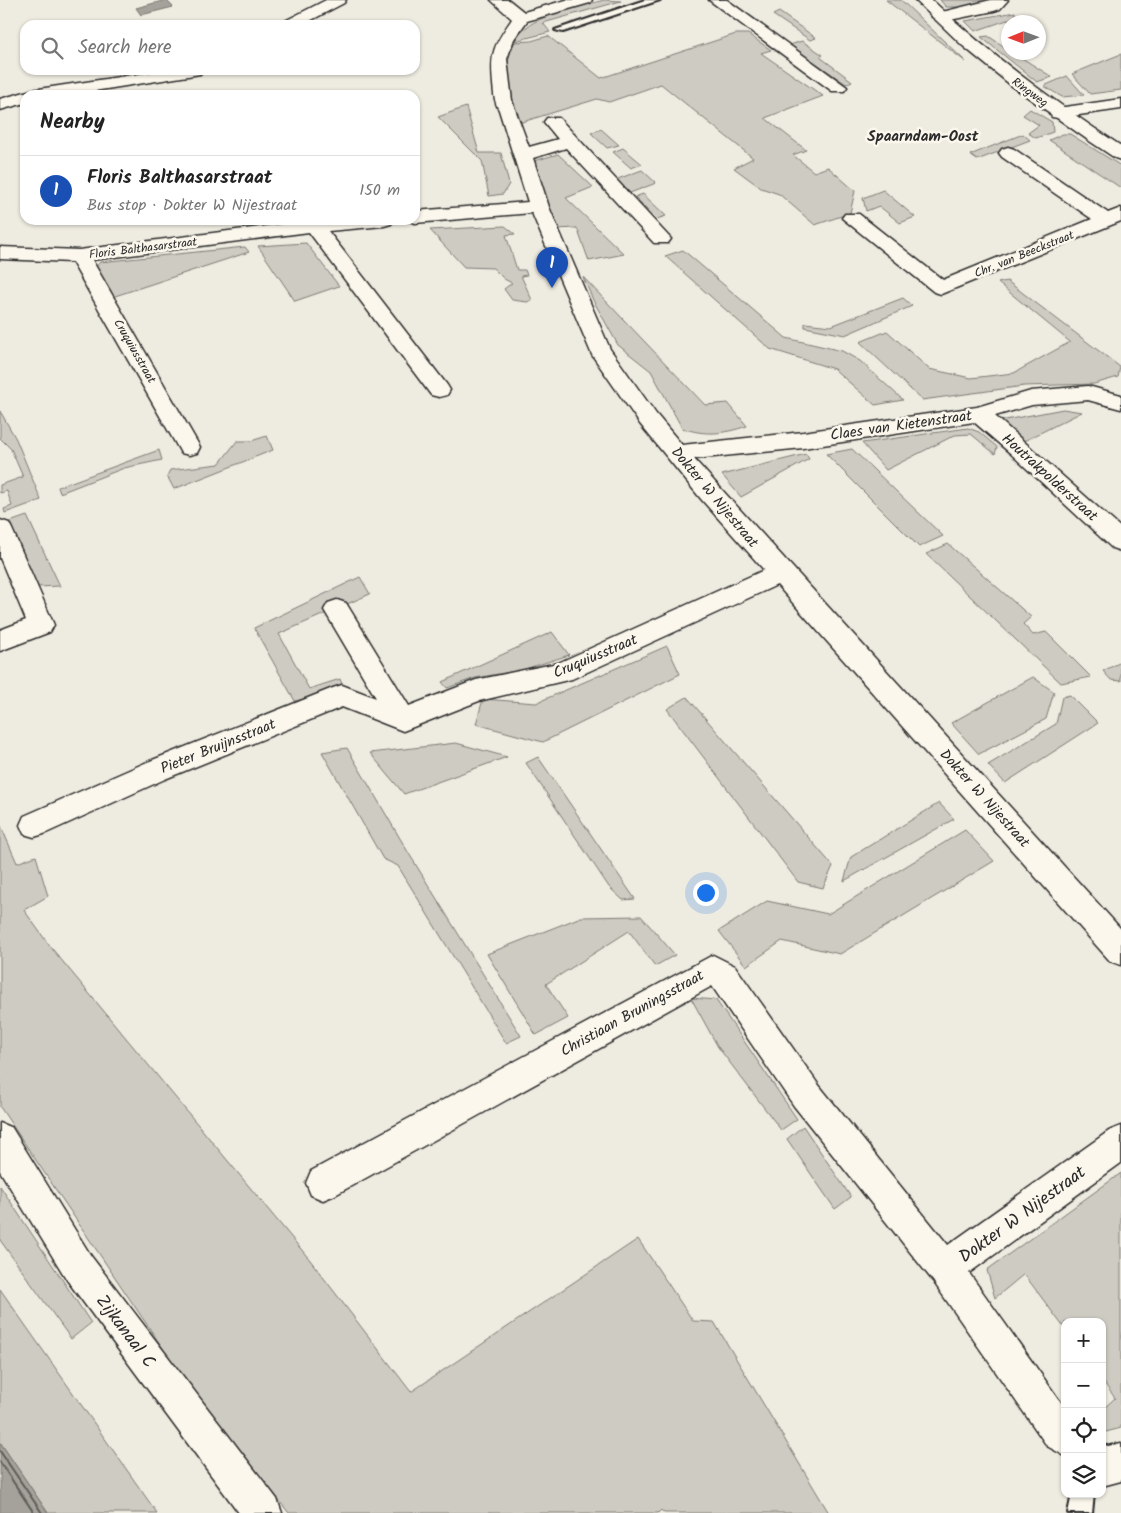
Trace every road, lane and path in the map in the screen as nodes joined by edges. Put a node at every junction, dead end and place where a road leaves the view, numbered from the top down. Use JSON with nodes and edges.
{"nodes":[{"id":1,"x":338,"y":0,"type":"edge"},
{"id":2,"x":500,"y":0,"type":"edge"},
{"id":3,"x":584,"y":0,"type":"edge"},
{"id":4,"x":655,"y":0,"type":"edge"},
{"id":5,"x":717,"y":0,"type":"edge"},
{"id":6,"x":923,"y":0,"type":"edge"},
{"id":7,"x":1000,"y":0,"type":"edge"},
{"id":8,"x":940,"y":17,"type":"junction"},
{"id":9,"x":521,"y":18,"type":"junction"},
{"id":10,"x":299,"y":20,"type":"edge"},
{"id":11,"x":560,"y":30,"type":"dead end"},
{"id":12,"x":166,"y":75,"type":"edge"},
{"id":13,"x":838,"y":87,"type":"dead end"},
{"id":14,"x":68,"y":90,"type":"edge"},
{"id":15,"x":20,"y":99,"type":"edge"},
{"id":16,"x":1121,"y":104,"type":"edge"},
{"id":17,"x":0,"y":105,"type":"edge"},
{"id":18,"x":1058,"y":113,"type":"junction"},
{"id":19,"x":553,"y":122,"type":"dead end"},
{"id":20,"x":570,"y":140,"type":"junction"},
{"id":21,"x":1008,"y":153,"type":"dead end"},
{"id":22,"x":1121,"y":154,"type":"edge"},
{"id":23,"x":523,"y":155,"type":"junction"},
{"id":24,"x":539,"y":207,"type":"junction"},
{"id":25,"x":420,"y":217,"type":"edge"},
{"id":26,"x":1114,"y":217,"type":"edge"},
{"id":27,"x":852,"y":218,"type":"dead end"},
{"id":28,"x":326,"y":225,"type":"edge"},
{"id":29,"x":314,"y":226,"type":"junction"},
{"id":30,"x":661,"y":239,"type":"dead end"},
{"id":31,"x":0,"y":253,"type":"edge"},
{"id":32,"x":79,"y":256,"type":"junction"},
{"id":33,"x":439,"y":390,"type":"dead end"},
{"id":34,"x":1121,"y":402,"type":"edge"},
{"id":35,"x":978,"y":414,"type":"junction"},
{"id":36,"x":189,"y":447,"type":"dead end"},
{"id":37,"x":677,"y":453,"type":"junction"},
{"id":38,"x":0,"y":529,"type":"edge"},
{"id":39,"x":1121,"y":542,"type":"edge"},
{"id":40,"x":780,"y":573,"type":"junction"},
{"id":41,"x":337,"y":610,"type":"dead end"},
{"id":42,"x":0,"y":641,"type":"edge"},
{"id":43,"x":403,"y":720,"type":"junction"},
{"id":44,"x":34,"y":825,"type":"dead end"},
{"id":45,"x":1121,"y":951,"type":"edge"},
{"id":46,"x":0,"y":1140,"type":"edge"},
{"id":47,"x":1121,"y":1143,"type":"edge"},
{"id":48,"x":324,"y":1183,"type":"dead end"},
{"id":49,"x":944,"y":1269,"type":"junction"},
{"id":50,"x":1061,"y":1434,"type":"edge"},
{"id":51,"x":1121,"y":1462,"type":"edge"},
{"id":52,"x":1106,"y":1466,"type":"edge"},
{"id":53,"x":1082,"y":1498,"type":"edge"},
{"id":54,"x":263,"y":1513,"type":"edge"},
{"id":55,"x":1080,"y":1513,"type":"edge"}],
"edges":[{"from":1,"to":10,"type":"street"},
{"from":2,"to":9,"type":"street"},
{"from":3,"to":9,"type":"street"},
{"from":4,"to":11,"type":"lane"},
{"from":5,"to":13,"type":"street"},
{"from":6,"to":8,"type":"street","name":"Ringweg"},
{"from":7,"to":8,"type":"street"},
{"from":8,"to":18,"type":"street","name":"Ringweg"},
{"from":9,"to":23,"type":"street","name":"Dokter W Nijestraat"},
{"from":12,"to":14,"type":"street"},
{"from":15,"to":17,"type":"street"},
{"from":16,"to":18,"type":"street"},
{"from":18,"to":22,"type":"street","name":"Ringweg"},
{"from":19,"to":20,"type":"street"},
{"from":20,"to":23,"type":"street"},
{"from":20,"to":30,"type":"street"},
{"from":21,"to":26,"type":"street","name":"Chr. van Beeckstraat"},
{"from":23,"to":24,"type":"street","name":"Dokter W Nijestraat"},
{"from":24,"to":25,"type":"street"},
{"from":24,"to":37,"type":"street","name":"Dokter W Nijestraat"},
{"from":26,"to":27,"type":"street","name":"Chr. van Beeckstraat"},
{"from":28,"to":29,"type":"street","name":"Floris Balthasarstraat"},
{"from":29,"to":32,"type":"street","name":"Floris Balthasarstraat"},
{"from":29,"to":33,"type":"street"},
{"from":31,"to":32,"type":"street","name":"Floris Balthasarstraat"},
{"from":32,"to":36,"type":"street","name":"Cruquiusstraat"},
{"from":34,"to":35,"type":"street","name":"Claes van Kietenstraat"},
{"from":35,"to":37,"type":"street","name":"Claes van Kietenstraat"},
{"from":35,"to":39,"type":"street","name":"Houtrakpolderstraat"},
{"from":37,"to":40,"type":"street","name":"Dokter W Nijestraat"},
{"from":38,"to":42,"type":"street"},
{"from":40,"to":43,"type":"street","name":"Cruquiusstraat"},
{"from":40,"to":45,"type":"street","name":"Dokter W Nijestraat"},
{"from":41,"to":43,"type":"street"},
{"from":43,"to":44,"type":"street","name":"Pieter Bruijnsstraat"},
{"from":46,"to":54,"type":"street","name":"Zijkanaal C"},
{"from":47,"to":49,"type":"street","name":"Dokter W Nijestraat"},
{"from":48,"to":49,"type":"street","name":"Christiaan Bruningsstraat"},
{"from":49,"to":50,"type":"street","name":"Dokter W Nijestraat"},
{"from":51,"to":52,"type":"street"},
{"from":53,"to":55,"type":"lane"}]}
